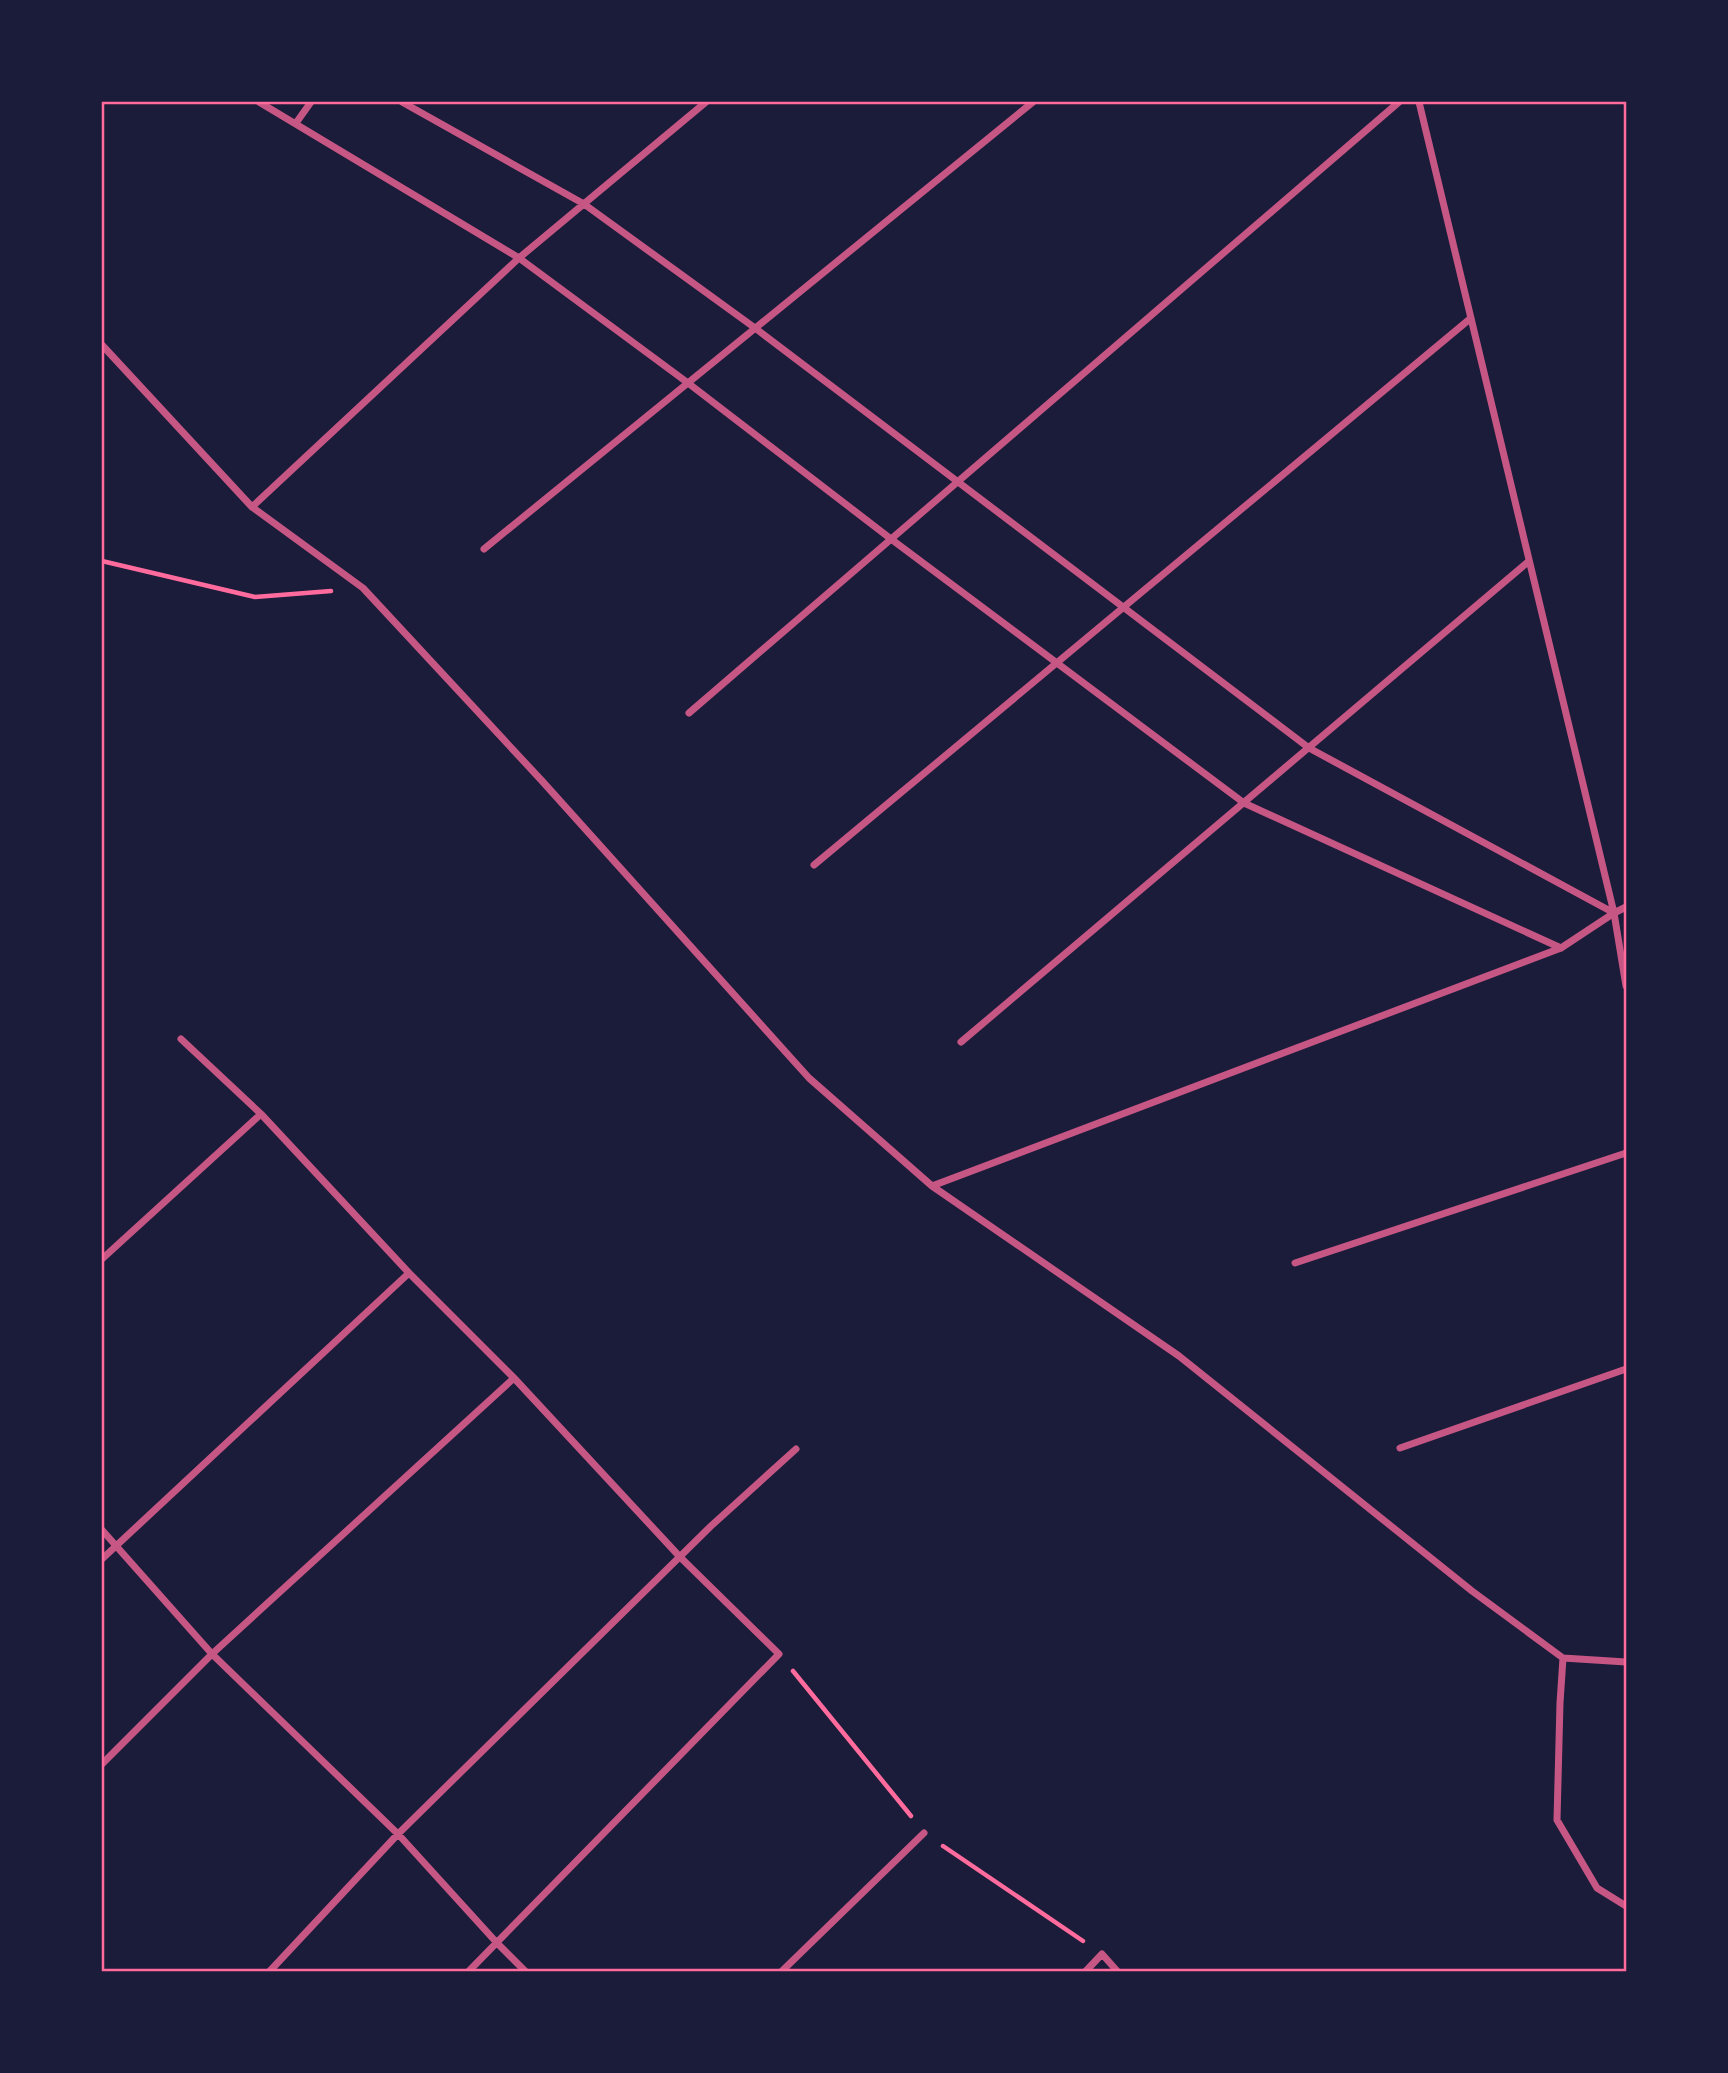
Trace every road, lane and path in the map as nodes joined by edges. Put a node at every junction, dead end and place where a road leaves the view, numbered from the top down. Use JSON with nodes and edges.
{"nodes":[{"id":1,"x":259,"y":102,"type":"edge"},
{"id":2,"x":311,"y":102,"type":"edge"},
{"id":3,"x":402,"y":102,"type":"edge"},
{"id":4,"x":706,"y":102,"type":"edge"},
{"id":5,"x":1033,"y":102,"type":"edge"},
{"id":6,"x":1399,"y":102,"type":"edge"},
{"id":7,"x":1419,"y":102,"type":"edge"},
{"id":8,"x":296,"y":123,"type":"junction"},
{"id":9,"x":584,"y":204,"type":"junction"},
{"id":10,"x":519,"y":258,"type":"junction"},
{"id":11,"x":1471,"y":318,"type":"junction"},
{"id":12,"x":755,"y":328,"type":"junction"},
{"id":13,"x":102,"y":345,"type":"edge"},
{"id":14,"x":688,"y":383,"type":"junction"},
{"id":15,"x":957,"y":482,"type":"junction"},
{"id":16,"x":252,"y":507,"type":"junction"},
{"id":17,"x":891,"y":539,"type":"junction"},
{"id":18,"x":484,"y":549,"type":"dead end"},
{"id":19,"x":102,"y":561,"type":"edge"},
{"id":20,"x":1529,"y":562,"type":"junction"},
{"id":21,"x":363,"y":589,"type":"junction"},
{"id":22,"x":1124,"y":606,"type":"junction"},
{"id":23,"x":1057,"y":662,"type":"junction"},
{"id":24,"x":689,"y":713,"type":"dead end"},
{"id":25,"x":1309,"y":748,"type":"junction"},
{"id":26,"x":1244,"y":803,"type":"junction"},
{"id":27,"x":814,"y":865,"type":"dead end"},
{"id":28,"x":1626,"y":907,"type":"edge"},
{"id":29,"x":1614,"y":913,"type":"junction"},
{"id":30,"x":1561,"y":948,"type":"junction"},
{"id":31,"x":1626,"y":986,"type":"edge"},
{"id":32,"x":181,"y":1039,"type":"dead end"},
{"id":33,"x":961,"y":1042,"type":"dead end"},
{"id":34,"x":261,"y":1114,"type":"junction"},
{"id":35,"x":1626,"y":1153,"type":"edge"},
{"id":36,"x":932,"y":1186,"type":"junction"},
{"id":37,"x":102,"y":1259,"type":"edge"},
{"id":38,"x":1295,"y":1263,"type":"dead end"},
{"id":39,"x":409,"y":1273,"type":"junction"},
{"id":40,"x":1626,"y":1368,"type":"edge"},
{"id":41,"x":514,"y":1378,"type":"junction"},
{"id":42,"x":1400,"y":1448,"type":"dead end"},
{"id":43,"x":796,"y":1449,"type":"dead end"},
{"id":44,"x":102,"y":1530,"type":"edge"},
{"id":45,"x":115,"y":1546,"type":"junction"},
{"id":46,"x":680,"y":1557,"type":"junction"},
{"id":47,"x":102,"y":1559,"type":"edge"},
{"id":48,"x":212,"y":1654,"type":"junction"},
{"id":49,"x":1563,"y":1658,"type":"junction"},
{"id":50,"x":1626,"y":1662,"type":"edge"},
{"id":51,"x":102,"y":1765,"type":"edge"},
{"id":52,"x":924,"y":1833,"type":"dead end"},
{"id":53,"x":398,"y":1834,"type":"junction"},
{"id":54,"x":1626,"y":1906,"type":"edge"},
{"id":55,"x":497,"y":1943,"type":"junction"},
{"id":56,"x":269,"y":1972,"type":"edge"},
{"id":57,"x":468,"y":1972,"type":"edge"},
{"id":58,"x":526,"y":1972,"type":"edge"},
{"id":59,"x":781,"y":1972,"type":"edge"},
{"id":60,"x":1084,"y":1972,"type":"edge"},
{"id":61,"x":1118,"y":1972,"type":"edge"}],
"edges":[{"from":1,"to":8,"type":"street"},
{"from":2,"to":8,"type":"street"},
{"from":3,"to":9,"type":"street"},
{"from":4,"to":9,"type":"street"},
{"from":5,"to":12,"type":"street"},
{"from":6,"to":15,"type":"street"},
{"from":7,"to":11,"type":"street"},
{"from":8,"to":10,"type":"street"},
{"from":9,"to":10,"type":"street"},
{"from":9,"to":12,"type":"street"},
{"from":10,"to":14,"type":"street"},
{"from":10,"to":16,"type":"street"},
{"from":11,"to":20,"type":"street"},
{"from":11,"to":22,"type":"street"},
{"from":12,"to":14,"type":"street"},
{"from":12,"to":15,"type":"street"},
{"from":13,"to":16,"type":"street"},
{"from":14,"to":17,"type":"street"},
{"from":14,"to":18,"type":"street"},
{"from":15,"to":17,"type":"street"},
{"from":15,"to":22,"type":"street"},
{"from":16,"to":21,"type":"street"},
{"from":17,"to":23,"type":"street"},
{"from":17,"to":24,"type":"street"},
{"from":19,"to":21,"type":"path"},
{"from":20,"to":25,"type":"street"},
{"from":20,"to":29,"type":"street"},
{"from":21,"to":36,"type":"street"},
{"from":22,"to":23,"type":"street"},
{"from":22,"to":25,"type":"street"},
{"from":23,"to":26,"type":"street"},
{"from":23,"to":27,"type":"street"},
{"from":25,"to":26,"type":"street"},
{"from":25,"to":29,"type":"street"},
{"from":26,"to":30,"type":"street"},
{"from":26,"to":33,"type":"street"},
{"from":28,"to":29,"type":"street"},
{"from":29,"to":30,"type":"street"},
{"from":29,"to":31,"type":"street"},
{"from":30,"to":36,"type":"street"},
{"from":32,"to":34,"type":"street"},
{"from":34,"to":37,"type":"street"},
{"from":34,"to":39,"type":"street"},
{"from":35,"to":38,"type":"street"},
{"from":36,"to":49,"type":"street"},
{"from":39,"to":41,"type":"street"},
{"from":39,"to":45,"type":"street"},
{"from":40,"to":42,"type":"street"},
{"from":41,"to":46,"type":"street"},
{"from":41,"to":48,"type":"street"},
{"from":43,"to":46,"type":"street"},
{"from":44,"to":45,"type":"street"},
{"from":45,"to":47,"type":"street"},
{"from":45,"to":48,"type":"street"},
{"from":46,"to":53,"type":"street"},
{"from":46,"to":55,"type":"street"},
{"from":48,"to":51,"type":"street"},
{"from":48,"to":53,"type":"street"},
{"from":49,"to":50,"type":"street"},
{"from":49,"to":54,"type":"street"},
{"from":52,"to":59,"type":"street"},
{"from":53,"to":55,"type":"street"},
{"from":53,"to":56,"type":"street"},
{"from":55,"to":57,"type":"street"},
{"from":55,"to":58,"type":"street"},
{"from":60,"to":61,"type":"street"}]}
